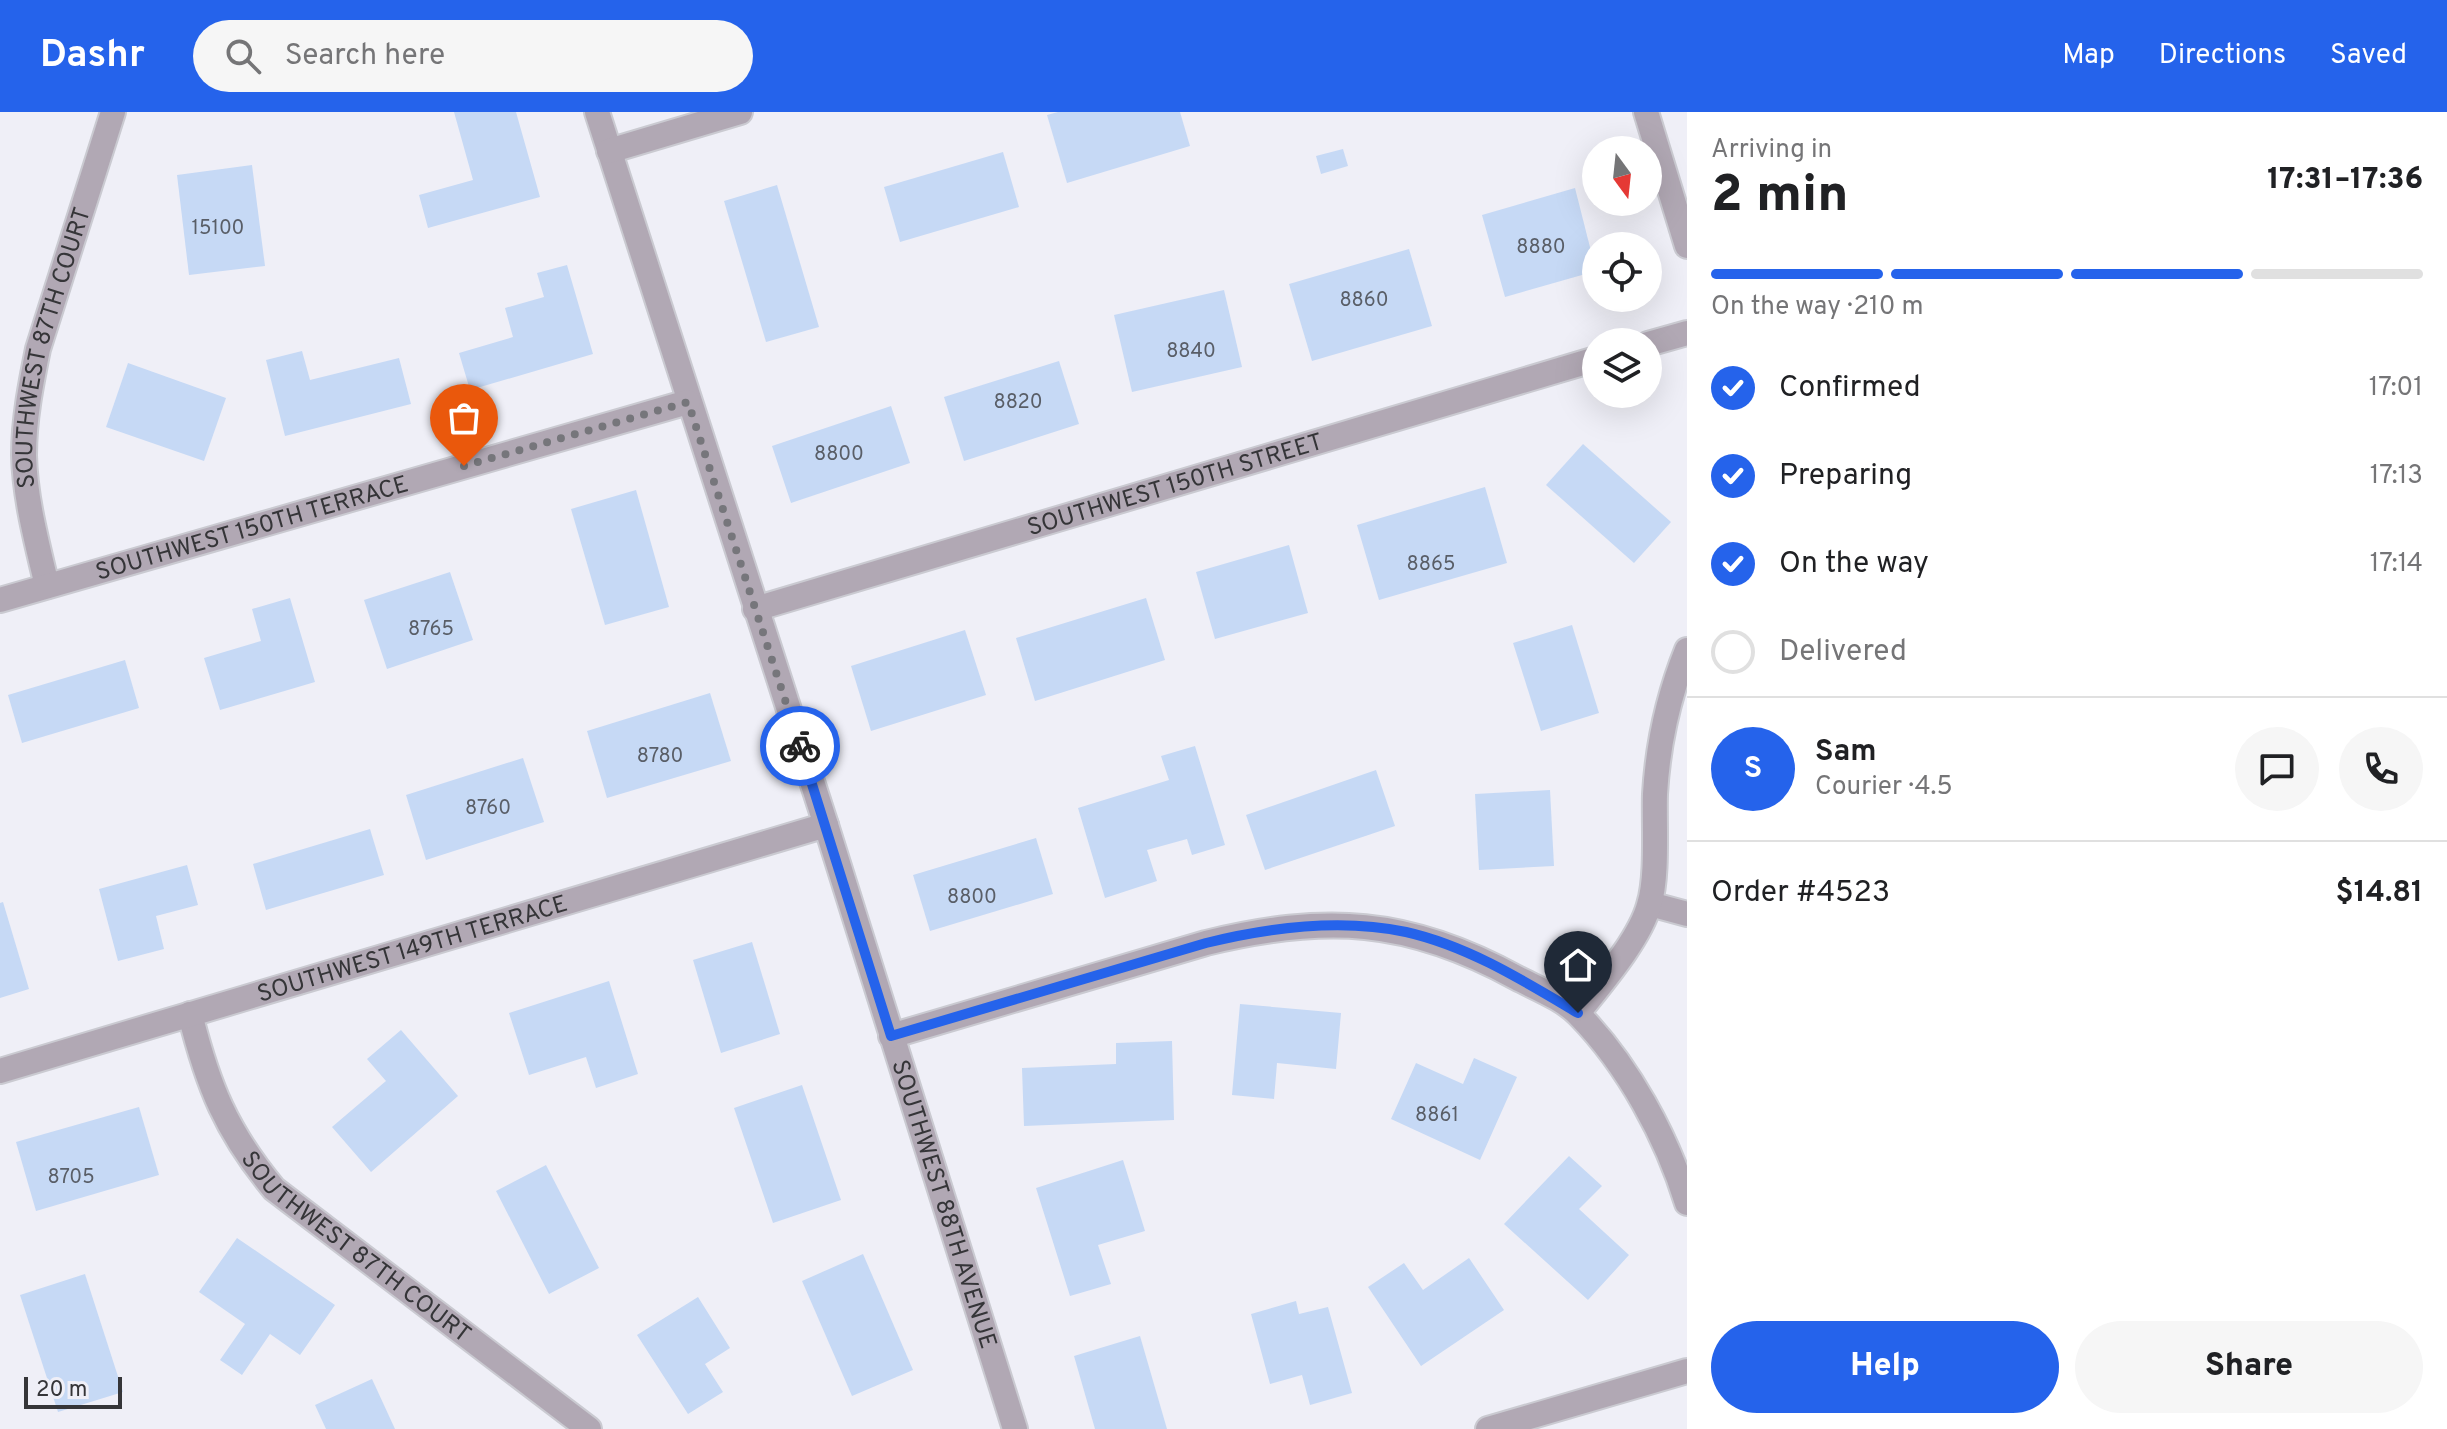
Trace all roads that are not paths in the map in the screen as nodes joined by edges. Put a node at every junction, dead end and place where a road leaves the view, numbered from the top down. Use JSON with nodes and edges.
{"nodes":[{"id":1,"x":113,"y":112,"type":"edge"},
{"id":2,"x":597,"y":112,"type":"edge"},
{"id":3,"x":740,"y":112,"type":"edge"},
{"id":4,"x":1650,"y":113,"type":"edge"},
{"id":5,"x":609,"y":151,"type":"junction"},
{"id":6,"x":1687,"y":246,"type":"edge"},
{"id":7,"x":1687,"y":333,"type":"edge"},
{"id":8,"x":1662,"y":340,"type":"edge"},
{"id":9,"x":1582,"y":363,"type":"edge"},
{"id":10,"x":688,"y":402,"type":"junction"},
{"id":11,"x":47,"y":586,"type":"junction"},
{"id":12,"x":0,"y":600,"type":"edge"},
{"id":13,"x":755,"y":609,"type":"junction"},
{"id":14,"x":1687,"y":650,"type":"edge"},
{"id":15,"x":826,"y":825,"type":"junction"},
{"id":16,"x":1650,"y":904,"type":"junction"},
{"id":17,"x":1687,"y":914,"type":"edge"},
{"id":18,"x":1578,"y":1013,"type":"junction"},
{"id":19,"x":190,"y":1014,"type":"junction"},
{"id":20,"x":891,"y":1036,"type":"junction"},
{"id":21,"x":0,"y":1071,"type":"edge"},
{"id":22,"x":1687,"y":1203,"type":"edge"},
{"id":23,"x":1687,"y":1371,"type":"edge"},
{"id":24,"x":589,"y":1429,"type":"edge"},
{"id":25,"x":1015,"y":1429,"type":"edge"},
{"id":26,"x":1488,"y":1429,"type":"edge"}],
"edges":[{"from":1,"to":11,"type":"street","name":"SOUTHWEST 87TH COURT"},
{"from":2,"to":5,"type":"street","name":"SOUTHWEST 88TH AVENUE"},
{"from":3,"to":5,"type":"street"},
{"from":4,"to":6,"type":"street"},
{"from":5,"to":10,"type":"street","name":"SOUTHWEST 88TH AVENUE"},
{"from":7,"to":8,"type":"street"},
{"from":9,"to":13,"type":"street","name":"SOUTHWEST 150TH STREET"},
{"from":10,"to":11,"type":"street","name":"SOUTHWEST 150TH TERRACE"},
{"from":10,"to":13,"type":"street","name":"SOUTHWEST 88TH AVENUE"},
{"from":11,"to":12,"type":"street","name":"SOUTHWEST 150TH TERRACE"},
{"from":13,"to":15,"type":"street","name":"SOUTHWEST 88TH AVENUE"},
{"from":14,"to":16,"type":"street"},
{"from":15,"to":19,"type":"street","name":"SOUTHWEST 149TH TERRACE"},
{"from":15,"to":20,"type":"street","name":"SOUTHWEST 88TH AVENUE"},
{"from":16,"to":17,"type":"street"},
{"from":16,"to":18,"type":"street"},
{"from":18,"to":20,"type":"street"},
{"from":18,"to":22,"type":"street"},
{"from":19,"to":21,"type":"street","name":"SOUTHWEST 149TH TERRACE"},
{"from":19,"to":24,"type":"street","name":"SOUTHWEST 87TH COURT"},
{"from":20,"to":25,"type":"street","name":"SOUTHWEST 88TH AVENUE"},
{"from":23,"to":26,"type":"street"}]}
